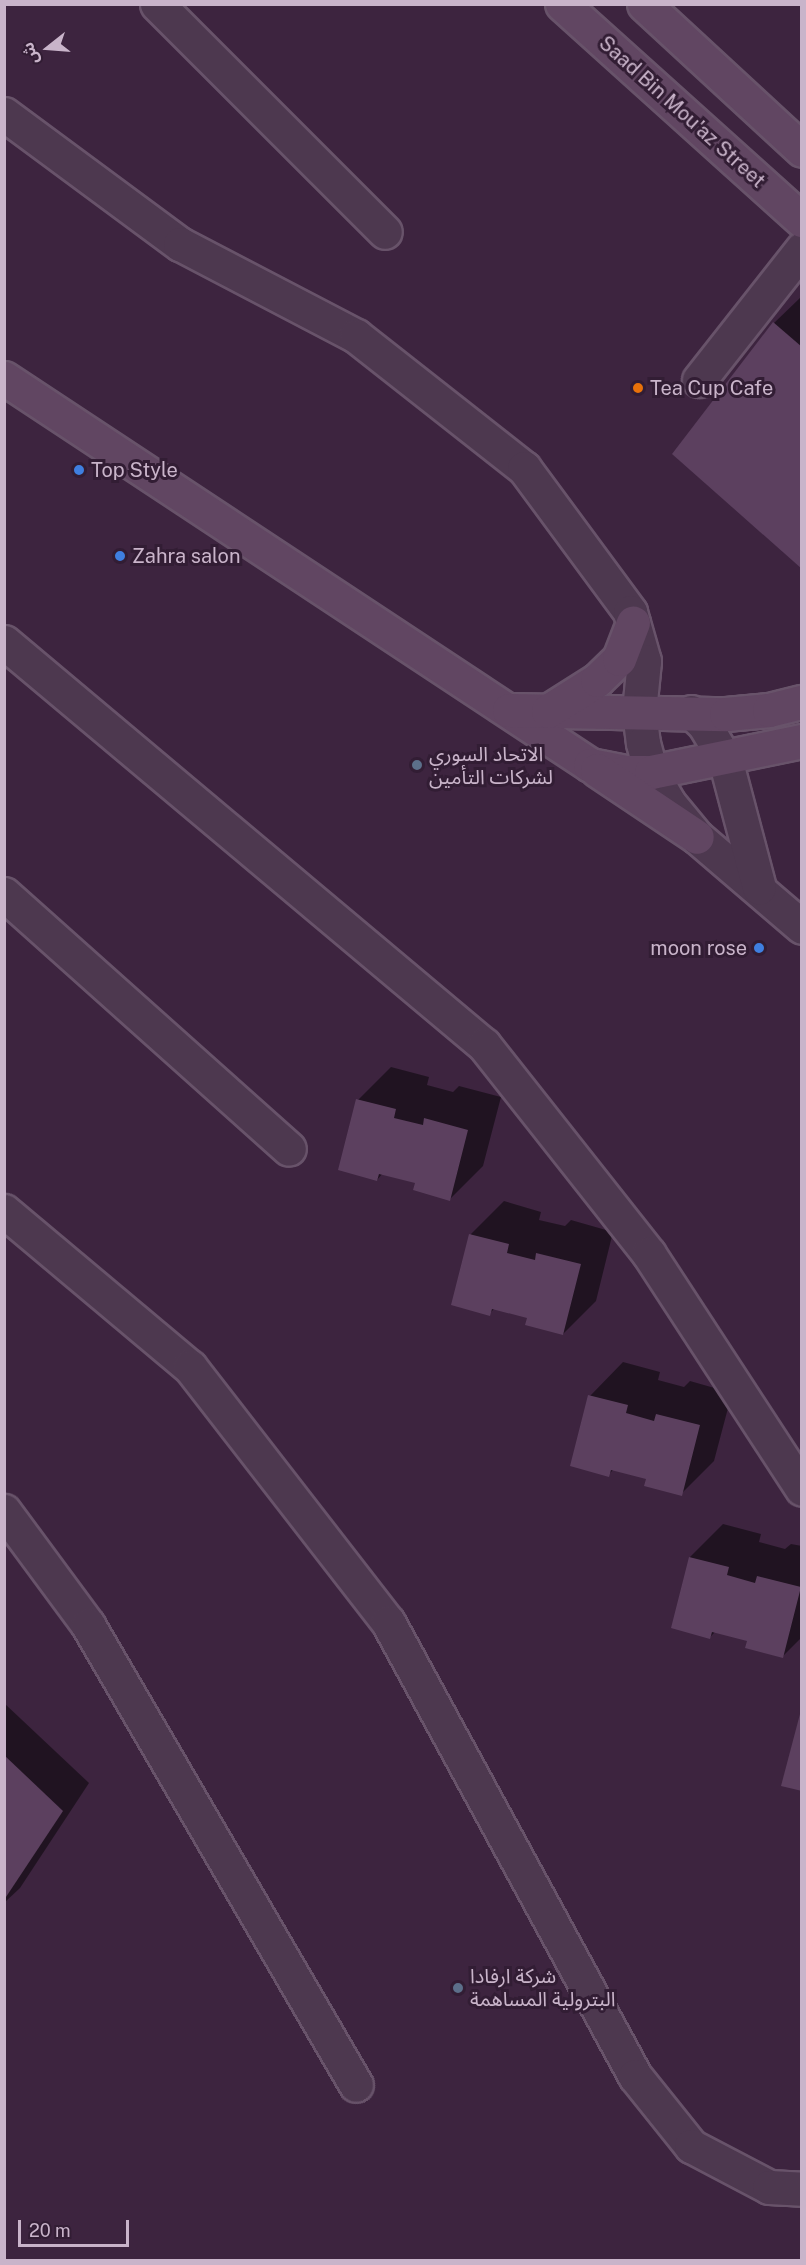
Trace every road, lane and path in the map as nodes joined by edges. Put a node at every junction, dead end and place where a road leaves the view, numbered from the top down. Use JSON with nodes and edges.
{"nodes":[{"id":1,"x":157,"y":4,"type":"edge"},
{"id":2,"x":562,"y":4,"type":"edge"},
{"id":3,"x":644,"y":4,"type":"edge"},
{"id":4,"x":4,"y":114,"type":"edge"},
{"id":5,"x":801,"y":150,"type":"edge"},
{"id":6,"x":801,"y":220,"type":"edge"},
{"id":7,"x":385,"y":232,"type":"dead end"},
{"id":8,"x":801,"y":249,"type":"edge"},
{"id":9,"x":4,"y":378,"type":"edge"},
{"id":10,"x":699,"y":380,"type":"dead end"},
{"id":11,"x":633,"y":623,"type":"junction"},
{"id":12,"x":4,"y":642,"type":"edge"},
{"id":13,"x":801,"y":702,"type":"edge"},
{"id":14,"x":509,"y":711,"type":"junction"},
{"id":15,"x":639,"y":711,"type":"junction"},
{"id":16,"x":691,"y":711,"type":"junction"},
{"id":17,"x":546,"y":712,"type":"junction"},
{"id":18,"x":801,"y":741,"type":"edge"},
{"id":19,"x":725,"y":759,"type":"junction"},
{"id":20,"x":590,"y":765,"type":"junction"},
{"id":21,"x":651,"y":772,"type":"junction"},
{"id":22,"x":697,"y":837,"type":"junction"},
{"id":23,"x":759,"y":888,"type":"junction"},
{"id":24,"x":4,"y":894,"type":"edge"},
{"id":25,"x":801,"y":927,"type":"edge"},
{"id":26,"x":289,"y":1149,"type":"dead end"},
{"id":27,"x":4,"y":1210,"type":"edge"},
{"id":28,"x":801,"y":1489,"type":"edge"},
{"id":29,"x":4,"y":1511,"type":"edge"},
{"id":30,"x":357,"y":2085,"type":"dead end"},
{"id":31,"x":801,"y":2188,"type":"edge"}],
"edges":[{"from":1,"to":7,"type":"street"},
{"from":2,"to":6,"type":"street","name":"Saad Bin Mou'az Street"},
{"from":3,"to":5,"type":"street"},
{"from":4,"to":11,"type":"street"},
{"from":8,"to":10,"type":"street"},
{"from":9,"to":14,"type":"street"},
{"from":11,"to":15,"type":"street"},
{"from":11,"to":17,"type":"street"},
{"from":12,"to":28,"type":"street"},
{"from":13,"to":16,"type":"street"},
{"from":14,"to":17,"type":"street"},
{"from":14,"to":20,"type":"street"},
{"from":15,"to":16,"type":"street"},
{"from":15,"to":17,"type":"street"},
{"from":15,"to":21,"type":"street"},
{"from":16,"to":19,"type":"street"},
{"from":18,"to":19,"type":"street"},
{"from":19,"to":21,"type":"street"},
{"from":19,"to":23,"type":"street"},
{"from":20,"to":21,"type":"street"},
{"from":20,"to":22,"type":"street"},
{"from":21,"to":22,"type":"street"},
{"from":22,"to":23,"type":"street"},
{"from":23,"to":25,"type":"street"},
{"from":24,"to":26,"type":"street"},
{"from":27,"to":31,"type":"street"},
{"from":29,"to":30,"type":"street"}]}
